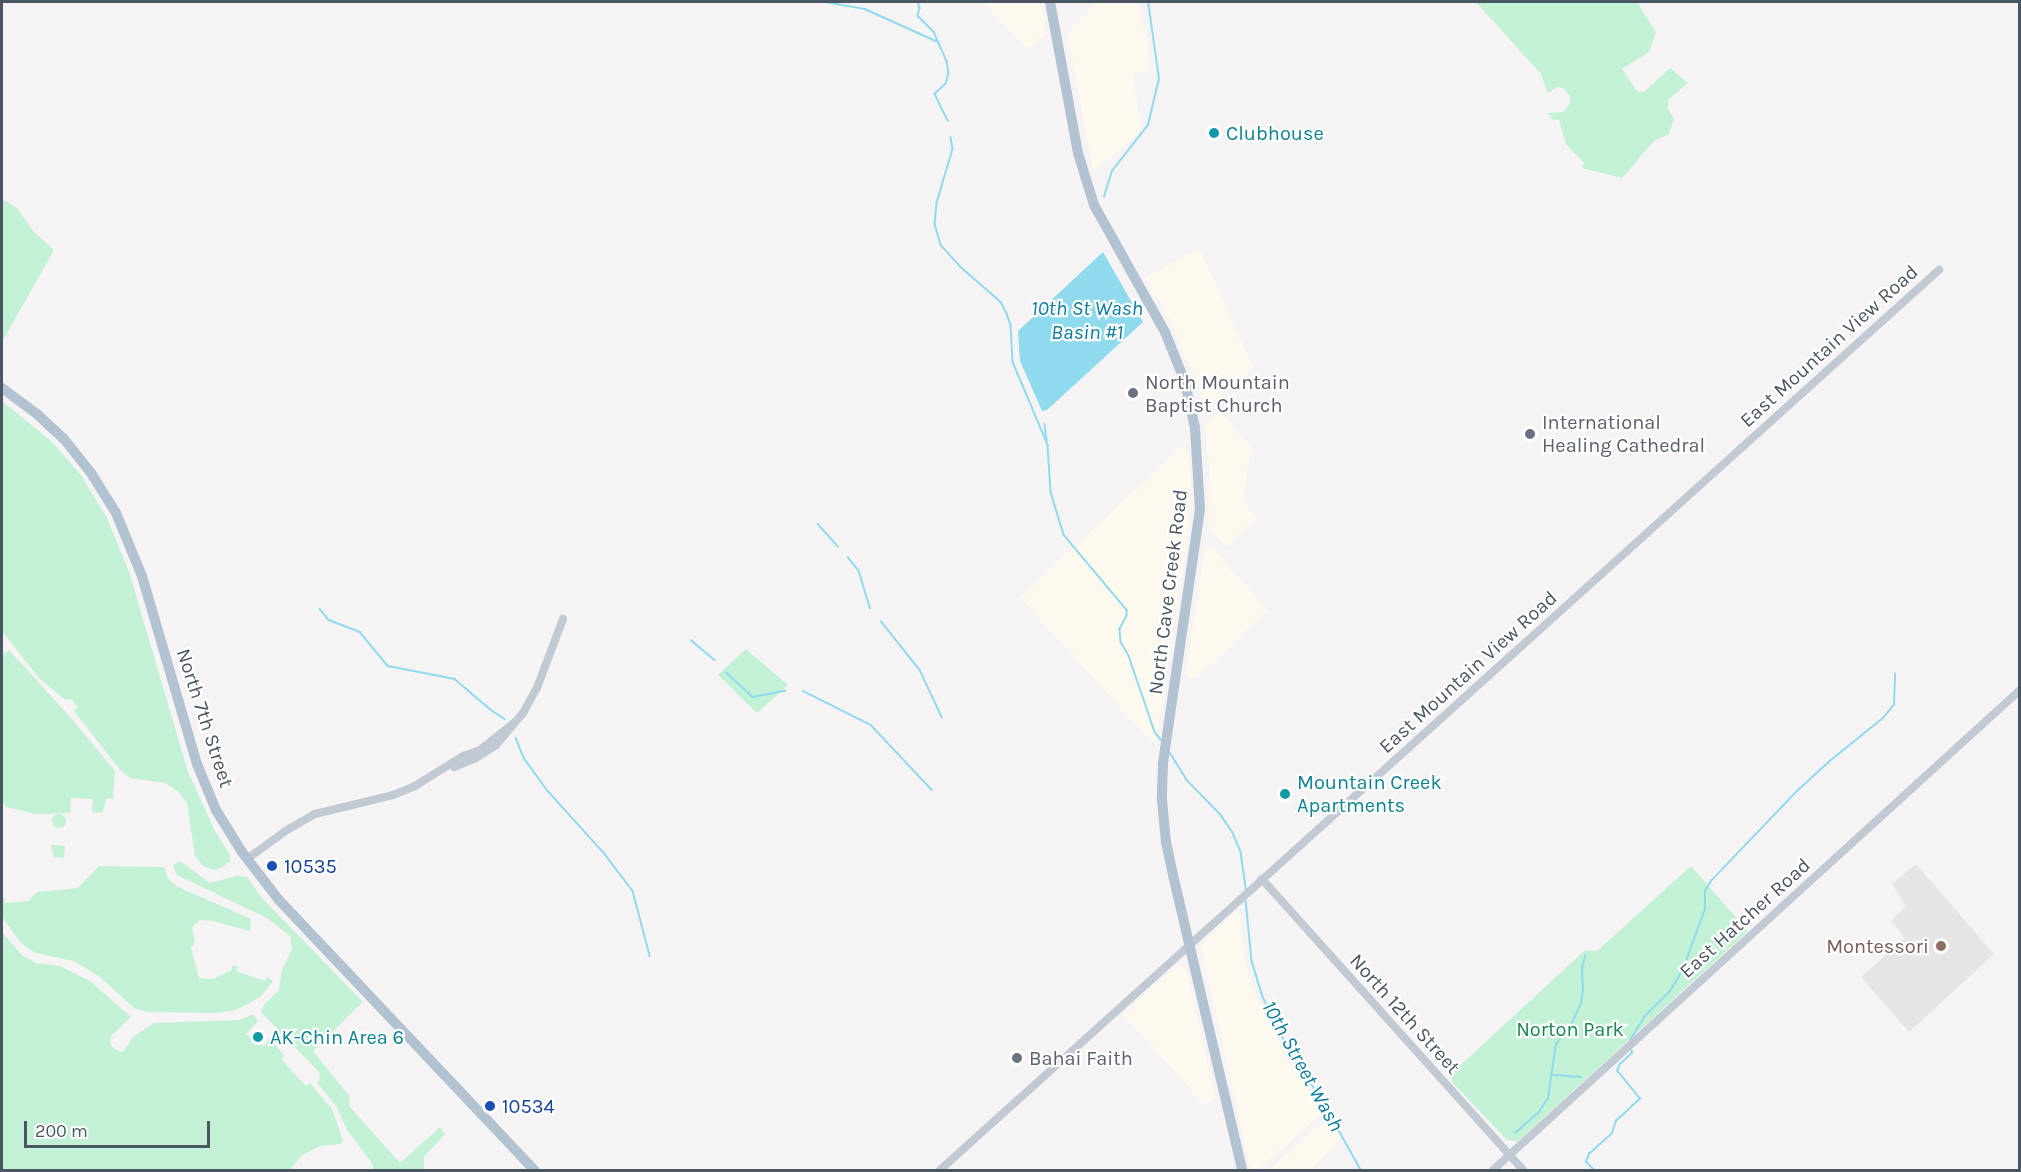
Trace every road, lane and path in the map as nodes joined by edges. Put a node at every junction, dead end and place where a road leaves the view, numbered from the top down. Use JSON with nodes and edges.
{"nodes":[{"id":1,"x":1050,"y":2,"type":"edge"},
{"id":2,"x":1939,"y":270,"type":"dead end"},
{"id":3,"x":2,"y":388,"type":"edge"},
{"id":4,"x":562,"y":621,"type":"dead end"},
{"id":5,"x":2019,"y":690,"type":"edge"},
{"id":6,"x":247,"y":859,"type":"junction"},
{"id":7,"x":1262,"y":879,"type":"junction"},
{"id":8,"x":1190,"y":944,"type":"junction"},
{"id":9,"x":1510,"y":1155,"type":"junction"},
{"id":10,"x":534,"y":1170,"type":"edge"},
{"id":11,"x":940,"y":1170,"type":"edge"},
{"id":12,"x":1242,"y":1170,"type":"edge"},
{"id":13,"x":1493,"y":1170,"type":"edge"},
{"id":14,"x":1524,"y":1170,"type":"edge"}],
"edges":[{"from":1,"to":8,"type":"main road","name":"North Cave Creek Road"},
{"from":2,"to":7,"type":"street","name":"East Mountain View Road"},
{"from":3,"to":6,"type":"main road","name":"North 7th Street"},
{"from":4,"to":6,"type":"street"},
{"from":5,"to":9,"type":"street","name":"East Hatcher Road"},
{"from":6,"to":10,"type":"main road","name":"North 7th Street"},
{"from":7,"to":8,"type":"street","name":"East Mountain View Road"},
{"from":7,"to":9,"type":"street","name":"North 12th Street"},
{"from":8,"to":11,"type":"street","name":"East Mountain View Road"},
{"from":8,"to":12,"type":"main road","name":"North Cave Creek Road"},
{"from":9,"to":13,"type":"street","name":"East Hatcher Road"},
{"from":9,"to":14,"type":"street","name":"North 12th Street"}]}
